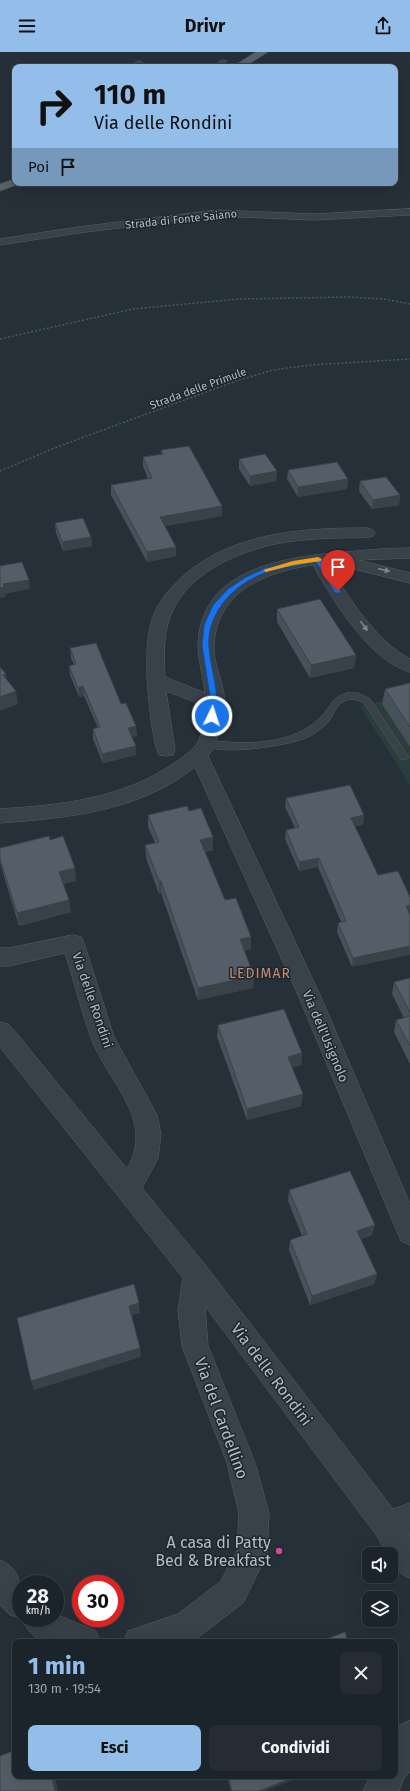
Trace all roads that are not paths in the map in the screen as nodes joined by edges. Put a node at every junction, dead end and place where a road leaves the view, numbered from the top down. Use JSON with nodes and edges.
{"nodes":[{"id":1,"x":263,"y":52,"type":"edge"},
{"id":2,"x":225,"y":61,"type":"dead end"},
{"id":3,"x":220,"y":64,"type":"edge"},
{"id":4,"x":242,"y":64,"type":"edge"},
{"id":5,"x":12,"y":183,"type":"edge"},
{"id":6,"x":0,"y":188,"type":"edge"},
{"id":7,"x":410,"y":212,"type":"edge"},
{"id":8,"x":0,"y":242,"type":"edge"},
{"id":9,"x":367,"y":533,"type":"dead end"},
{"id":10,"x":410,"y":553,"type":"edge"},
{"id":11,"x":318,"y":559,"type":"junction"},
{"id":12,"x":410,"y":578,"type":"edge"},
{"id":13,"x":410,"y":666,"type":"edge"},
{"id":14,"x":156,"y":680,"type":"junction"},
{"id":15,"x":215,"y":703,"type":"junction"},
{"id":16,"x":203,"y":748,"type":"junction"},
{"id":17,"x":166,"y":750,"type":"dead end"},
{"id":18,"x":404,"y":757,"type":"dead end"},
{"id":19,"x":0,"y":801,"type":"edge"},
{"id":20,"x":58,"y":812,"type":"junction"},
{"id":21,"x":0,"y":816,"type":"edge"},
{"id":22,"x":0,"y":957,"type":"edge"},
{"id":23,"x":0,"y":1032,"type":"edge"},
{"id":24,"x":128,"y":1189,"type":"junction"},
{"id":25,"x":410,"y":1233,"type":"edge"},
{"id":26,"x":197,"y":1275,"type":"junction"},
{"id":27,"x":398,"y":1522,"type":"edge"},
{"id":28,"x":410,"y":1563,"type":"edge"},
{"id":29,"x":0,"y":1575,"type":"edge"},
{"id":30,"x":12,"y":1596,"type":"edge"},
{"id":31,"x":47,"y":1627,"type":"edge"},
{"id":32,"x":77,"y":1639,"type":"edge"},
{"id":33,"x":148,"y":1639,"type":"edge"},
{"id":34,"x":410,"y":1737,"type":"edge"},
{"id":35,"x":398,"y":1761,"type":"edge"},
{"id":36,"x":387,"y":1779,"type":"edge"},
{"id":37,"x":380,"y":1791,"type":"edge"}],
"edges":[{"from":1,"to":4,"type":"main road"},
{"from":2,"to":3,"type":"lane"},
{"from":5,"to":6,"type":"main road"},
{"from":7,"to":8,"type":"street","name":"Strada di Fonte Saiano"},
{"from":9,"to":14,"type":"street"},
{"from":10,"to":11,"type":"street"},
{"from":11,"to":12,"type":"street","one_way":true},
{"from":11,"to":13,"type":"street","one_way":true},
{"from":11,"to":15,"type":"street"},
{"from":14,"to":15,"type":"street"},
{"from":14,"to":17,"type":"street"},
{"from":15,"to":16,"type":"street"},
{"from":16,"to":18,"type":"lane"},
{"from":16,"to":20,"type":"street"},
{"from":16,"to":25,"type":"street","name":"Via dell'Usignolo"},
{"from":19,"to":20,"type":"street"},
{"from":20,"to":21,"type":"street"},
{"from":22,"to":24,"type":"street","name":"Via delle Rondini"},
{"from":23,"to":24,"type":"street","name":"Via delle Rondini"},
{"from":24,"to":26,"type":"street","name":"Via delle Rondini"},
{"from":26,"to":27,"type":"street","name":"Via delle Rondini"},
{"from":26,"to":33,"type":"street","name":"Via del Cardellino"},
{"from":27,"to":28,"type":"street","name":"Via delle Rondini"},
{"from":29,"to":30,"type":"street"},
{"from":31,"to":32,"type":"street"},
{"from":34,"to":35,"type":"street"},
{"from":36,"to":37,"type":"street"}]}
